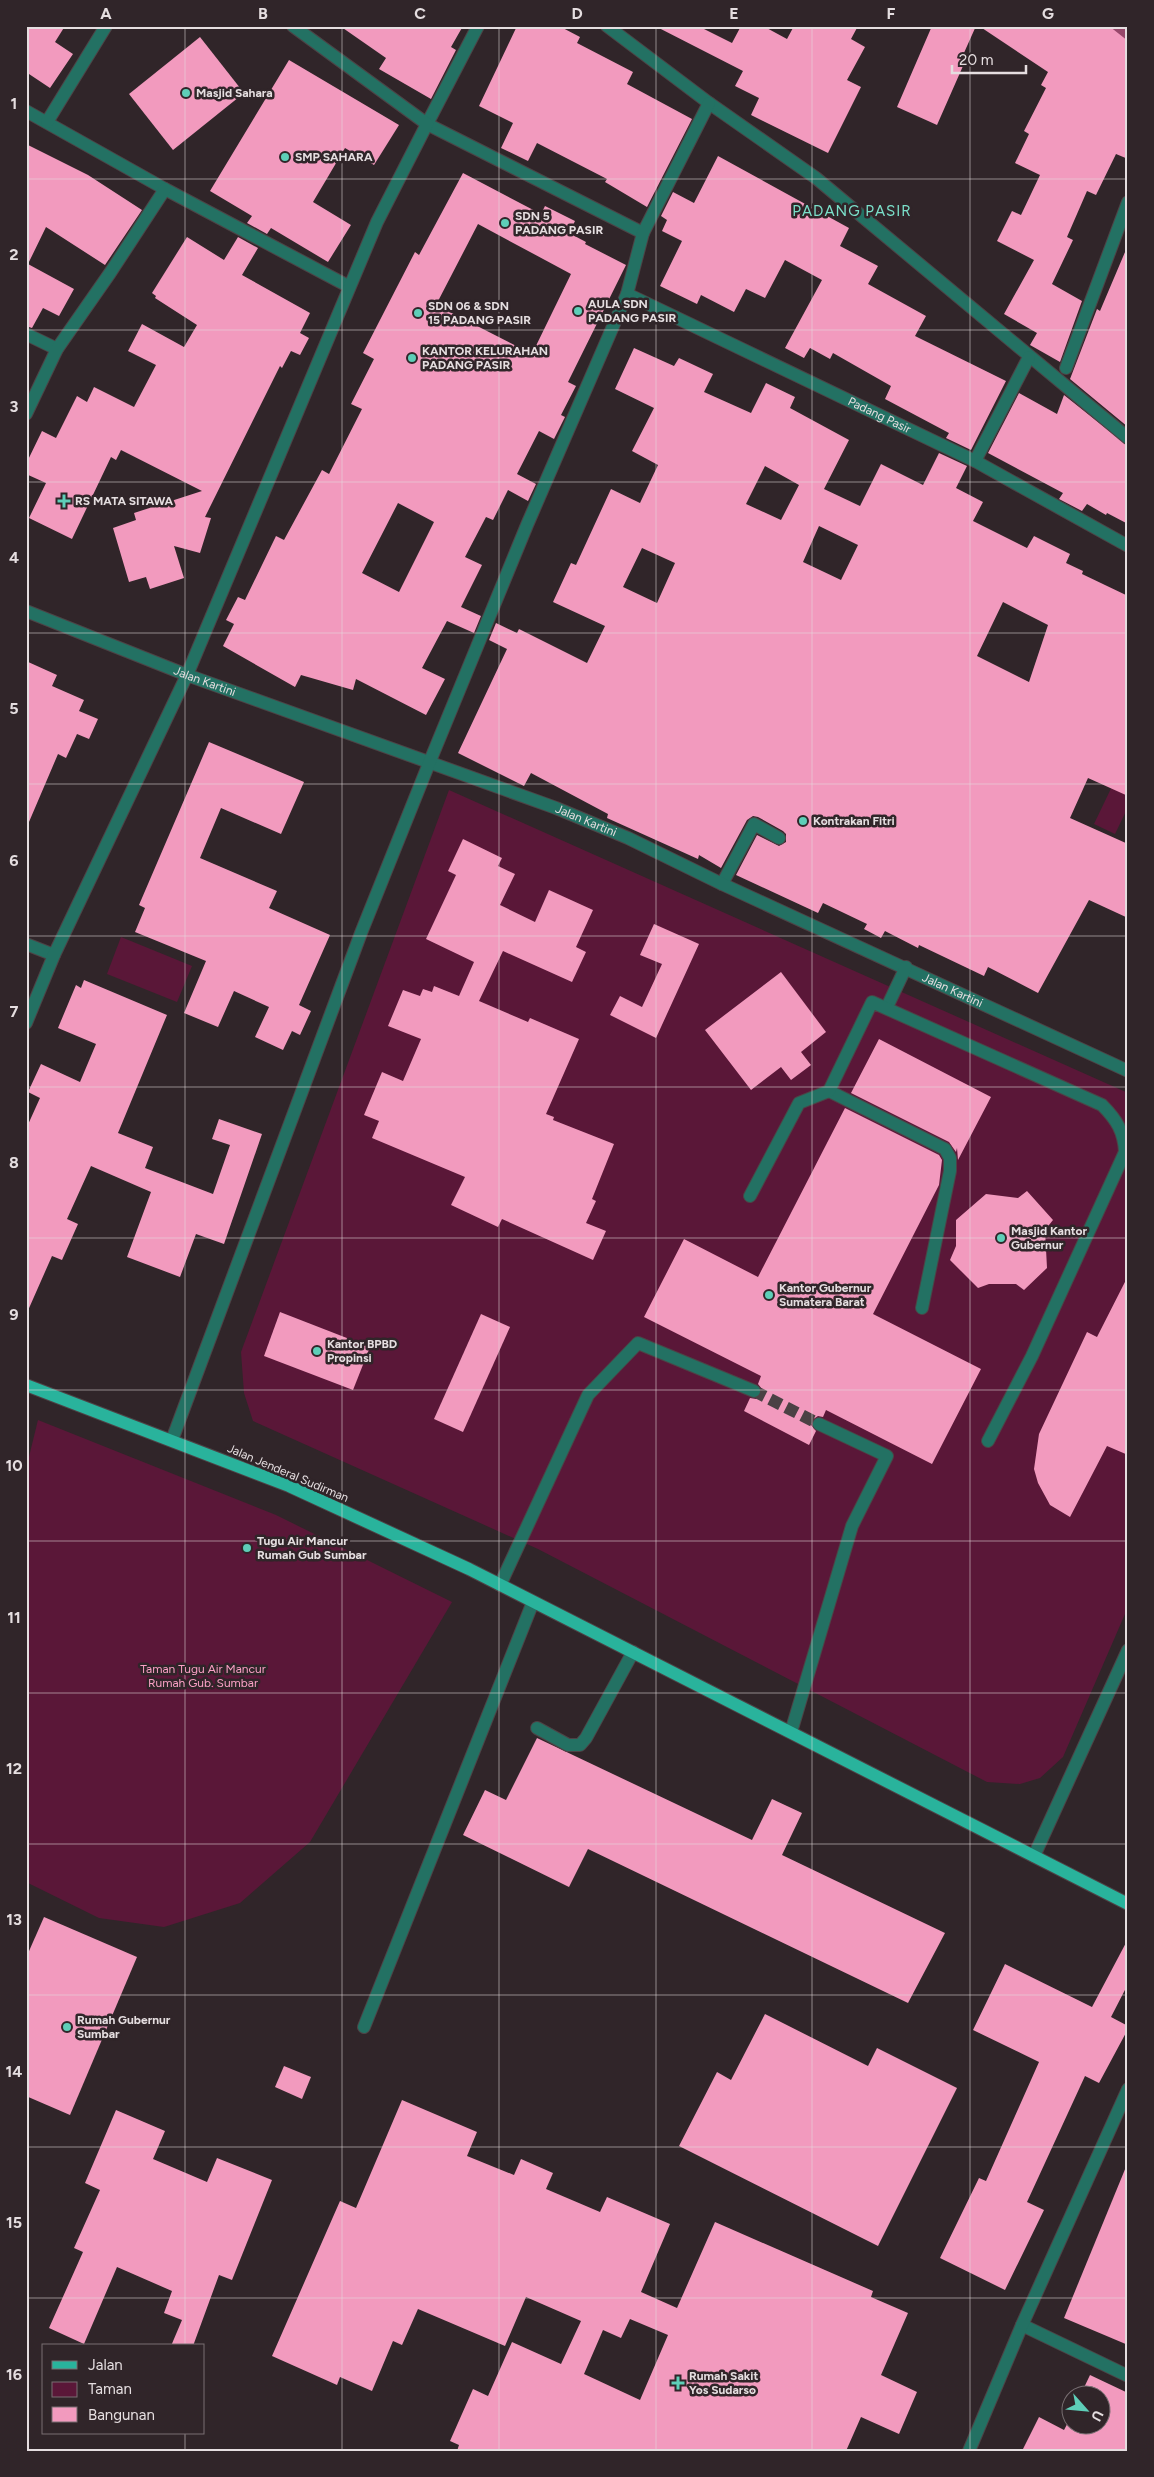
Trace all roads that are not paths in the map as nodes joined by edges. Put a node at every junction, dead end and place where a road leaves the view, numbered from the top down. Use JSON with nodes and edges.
{"nodes":[{"id":1,"x":106,"y":26,"type":"edge"},
{"id":2,"x":294,"y":26,"type":"edge"},
{"id":3,"x":478,"y":26,"type":"edge"},
{"id":4,"x":607,"y":26,"type":"edge"},
{"id":5,"x":709,"y":103,"type":"junction"},
{"id":6,"x":26,"y":111,"type":"edge"},
{"id":7,"x":47,"y":122,"type":"junction"},
{"id":8,"x":427,"y":124,"type":"junction"},
{"id":9,"x":164,"y":189,"type":"junction"},
{"id":10,"x":1128,"y":202,"type":"edge"},
{"id":11,"x":643,"y":233,"type":"junction"},
{"id":12,"x":348,"y":286,"type":"junction"},
{"id":13,"x":627,"y":294,"type":"junction"},
{"id":14,"x":26,"y":334,"type":"edge"},
{"id":15,"x":57,"y":349,"type":"junction"},
{"id":16,"x":1029,"y":357,"type":"junction"},
{"id":17,"x":1066,"y":368,"type":"dead end"},
{"id":18,"x":26,"y":414,"type":"edge"},
{"id":19,"x":1128,"y":438,"type":"edge"},
{"id":20,"x":975,"y":461,"type":"junction"},
{"id":21,"x":1128,"y":546,"type":"edge"},
{"id":22,"x":26,"y":611,"type":"edge"},
{"id":23,"x":188,"y":675,"type":"junction"},
{"id":24,"x":430,"y":761,"type":"junction"},
{"id":25,"x":779,"y":838,"type":"dead end"},
{"id":26,"x":722,"y":884,"type":"junction"},
{"id":27,"x":26,"y":944,"type":"edge"},
{"id":28,"x":54,"y":955,"type":"junction"},
{"id":29,"x":906,"y":967,"type":"junction"},
{"id":30,"x":887,"y":1008,"type":"junction"},
{"id":31,"x":26,"y":1023,"type":"edge"},
{"id":32,"x":1128,"y":1071,"type":"edge"},
{"id":33,"x":829,"y":1091,"type":"junction"},
{"id":34,"x":750,"y":1196,"type":"dead end"},
{"id":35,"x":922,"y":1308,"type":"dead end"},
{"id":36,"x":26,"y":1385,"type":"edge"},
{"id":37,"x":754,"y":1391,"type":"tunnel mouth"},
{"id":38,"x":819,"y":1424,"type":"tunnel mouth"},
{"id":39,"x":172,"y":1440,"type":"junction"},
{"id":40,"x":988,"y":1441,"type":"dead end"},
{"id":41,"x":500,"y":1585,"type":"junction"},
{"id":42,"x":533,"y":1602,"type":"junction"},
{"id":43,"x":1128,"y":1650,"type":"edge"},
{"id":44,"x":633,"y":1652,"type":"junction"},
{"id":45,"x":537,"y":1728,"type":"dead end"},
{"id":46,"x":791,"y":1732,"type":"junction"},
{"id":47,"x":1034,"y":1856,"type":"junction"},
{"id":48,"x":1128,"y":1904,"type":"edge"},
{"id":49,"x":364,"y":2027,"type":"dead end"},
{"id":50,"x":1128,"y":2089,"type":"edge"},
{"id":51,"x":1022,"y":2325,"type":"junction"},
{"id":52,"x":1128,"y":2376,"type":"edge"},
{"id":53,"x":969,"y":2451,"type":"edge"}],
"edges":[{"from":1,"to":7,"type":"street"},
{"from":2,"to":8,"type":"street"},
{"from":3,"to":8,"type":"street"},
{"from":4,"to":5,"type":"street"},
{"from":5,"to":11,"type":"street"},
{"from":5,"to":16,"type":"street"},
{"from":6,"to":7,"type":"street"},
{"from":7,"to":9,"type":"street"},
{"from":8,"to":11,"type":"street"},
{"from":8,"to":12,"type":"street"},
{"from":9,"to":12,"type":"street"},
{"from":9,"to":15,"type":"street"},
{"from":10,"to":17,"type":"street"},
{"from":11,"to":13,"type":"street"},
{"from":12,"to":23,"type":"street"},
{"from":13,"to":20,"type":"street","name":"Padang Pasir"},
{"from":13,"to":24,"type":"street"},
{"from":14,"to":15,"type":"street"},
{"from":15,"to":18,"type":"street"},
{"from":16,"to":19,"type":"street"},
{"from":16,"to":20,"type":"street"},
{"from":20,"to":21,"type":"street","name":"Padang Pasir"},
{"from":22,"to":23,"type":"street","name":"Jalan Kartini"},
{"from":23,"to":24,"type":"street","name":"Jalan Kartini"},
{"from":23,"to":28,"type":"street"},
{"from":24,"to":26,"type":"street","name":"Jalan Kartini"},
{"from":24,"to":39,"type":"street"},
{"from":25,"to":26,"type":"street"},
{"from":26,"to":29,"type":"street","name":"Jalan Kartini"},
{"from":27,"to":28,"type":"street"},
{"from":28,"to":31,"type":"street"},
{"from":29,"to":30,"type":"street"},
{"from":29,"to":32,"type":"street","name":"Jalan Kartini"},
{"from":30,"to":33,"type":"street"},
{"from":30,"to":40,"type":"street"},
{"from":33,"to":34,"type":"street"},
{"from":33,"to":35,"type":"street"},
{"from":36,"to":39,"type":"main road","name":"Jalan Jenderal Sudirman"},
{"from":37,"to":41,"type":"street"},
{"from":38,"to":46,"type":"street"},
{"from":39,"to":41,"type":"main road","name":"Jalan Jenderal Sudirman"},
{"from":41,"to":42,"type":"main road","name":"Jalan Jenderal Sudirman"},
{"from":42,"to":44,"type":"main road","name":"Jalan Jenderal Sudirman"},
{"from":42,"to":49,"type":"street"},
{"from":43,"to":47,"type":"street"},
{"from":44,"to":45,"type":"street"},
{"from":44,"to":46,"type":"main road","name":"Jalan Jenderal Sudirman"},
{"from":46,"to":47,"type":"main road","name":"Jalan Jenderal Sudirman"},
{"from":47,"to":48,"type":"main road","name":"Jalan Jenderal Sudirman"},
{"from":50,"to":51,"type":"street"},
{"from":51,"to":52,"type":"street"},
{"from":51,"to":53,"type":"street"}]}
